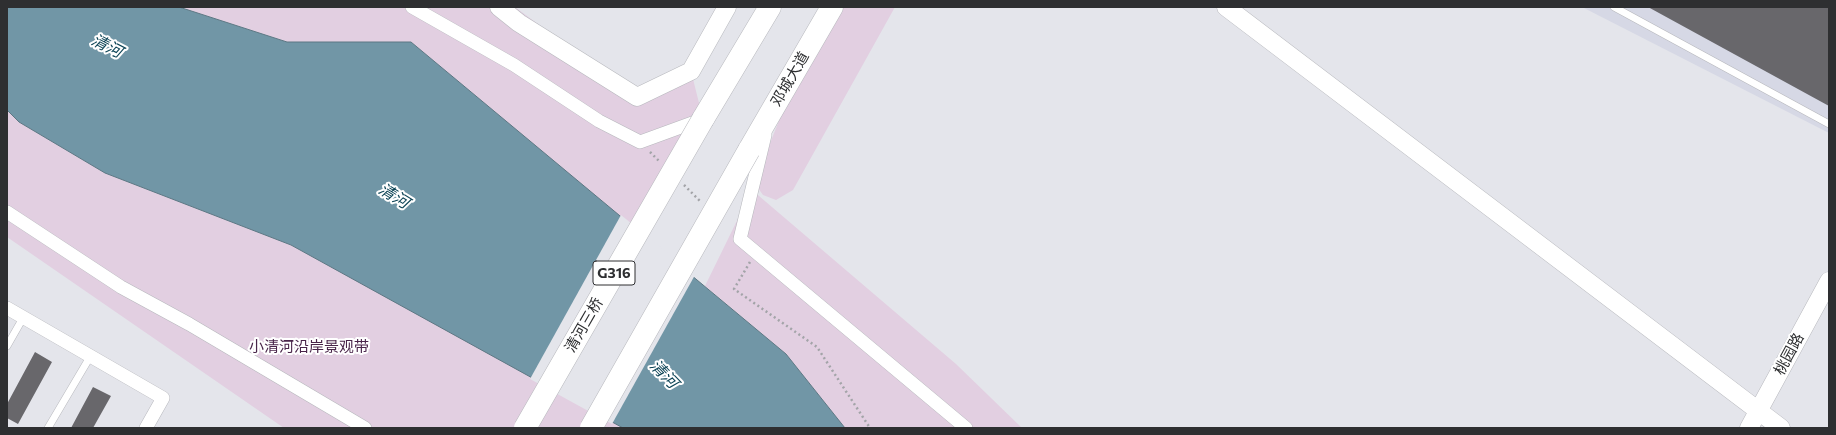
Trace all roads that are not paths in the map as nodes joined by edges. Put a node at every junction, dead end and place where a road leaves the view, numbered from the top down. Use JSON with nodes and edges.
{"nodes":[{"id":1,"x":412,"y":7,"type":"edge"},
{"id":2,"x":499,"y":7,"type":"edge"},
{"id":3,"x":502,"y":7,"type":"edge"},
{"id":4,"x":727,"y":7,"type":"edge"},
{"id":5,"x":770,"y":7,"type":"edge"},
{"id":6,"x":832,"y":7,"type":"edge"},
{"id":7,"x":1226,"y":7,"type":"edge"},
{"id":8,"x":1614,"y":7,"type":"edge"},
{"id":9,"x":519,"y":24,"type":"junction"},
{"id":10,"x":770,"y":113,"type":"junction"},
{"id":11,"x":703,"y":119,"type":"junction"},
{"id":12,"x":1829,"y":124,"type":"edge"},
{"id":13,"x":7,"y":212,"type":"edge"},
{"id":14,"x":1829,"y":281,"type":"edge"},
{"id":15,"x":7,"y":308,"type":"edge"},
{"id":16,"x":23,"y":318,"type":"junction"},
{"id":17,"x":7,"y":346,"type":"edge"},
{"id":18,"x":90,"y":356,"type":"junction"},
{"id":19,"x":1758,"y":411,"type":"junction"},
{"id":20,"x":48,"y":428,"type":"edge"},
{"id":21,"x":146,"y":428,"type":"edge"},
{"id":22,"x":365,"y":428,"type":"edge"},
{"id":23,"x":525,"y":428,"type":"edge"},
{"id":24,"x":591,"y":428,"type":"edge"},
{"id":25,"x":966,"y":428,"type":"edge"},
{"id":26,"x":1749,"y":428,"type":"edge"},
{"id":27,"x":1781,"y":428,"type":"edge"}],
"edges":[{"from":1,"to":11,"type":"street"},
{"from":2,"to":9,"type":"street"},
{"from":3,"to":9,"type":"street"},
{"from":4,"to":9,"type":"street"},
{"from":5,"to":11,"type":"highway","number":"G316"},
{"from":6,"to":10,"type":"highway","name":"邓城大道"},
{"from":7,"to":19,"type":"street"},
{"from":8,"to":12,"type":"lane"},
{"from":10,"to":24,"type":"highway","name":"邓城大道","bridge":true},
{"from":10,"to":25,"type":"street"},
{"from":11,"to":23,"type":"highway","name":"清河三桥","number":"G316","bridge":true},
{"from":13,"to":22,"type":"street"},
{"from":14,"to":19,"type":"street","name":"桃园路"},
{"from":15,"to":16,"type":"street"},
{"from":16,"to":17,"type":"lane"},
{"from":16,"to":18,"type":"street"},
{"from":18,"to":20,"type":"lane"},
{"from":18,"to":21,"type":"street"},
{"from":19,"to":26,"type":"street","name":"桃园路"},
{"from":19,"to":27,"type":"street"}]}
